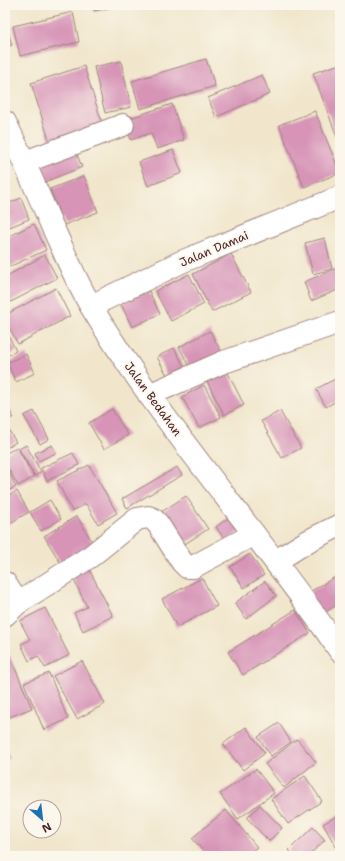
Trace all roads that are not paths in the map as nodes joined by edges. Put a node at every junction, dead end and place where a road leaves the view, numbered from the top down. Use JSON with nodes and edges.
{"nodes":[{"id":1,"x":5,"y":122,"type":"edge"},
{"id":2,"x":123,"y":125,"type":"dead end"},
{"id":3,"x":25,"y":162,"type":"junction"},
{"id":4,"x":340,"y":197,"type":"edge"},
{"id":5,"x":91,"y":306,"type":"junction"},
{"id":6,"x":340,"y":322,"type":"edge"},
{"id":7,"x":149,"y":395,"type":"junction"},
{"id":8,"x":340,"y":525,"type":"edge"},
{"id":9,"x":254,"y":534,"type":"junction"},
{"id":10,"x":276,"y":561,"type":"junction"},
{"id":11,"x":5,"y":583,"type":"edge"},
{"id":12,"x":11,"y":609,"type":"edge"},
{"id":13,"x":340,"y":651,"type":"edge"}],
"edges":[{"from":1,"to":3,"type":"street","name":"Jalan Bedahan"},
{"from":2,"to":3,"type":"street"},
{"from":3,"to":5,"type":"street","name":"Jalan Bedahan"},
{"from":4,"to":5,"type":"street","name":"Jalan Damai"},
{"from":5,"to":7,"type":"street","name":"Jalan Bedahan"},
{"from":6,"to":7,"type":"street"},
{"from":7,"to":9,"type":"street","name":"Jalan Bedahan"},
{"from":8,"to":10,"type":"street"},
{"from":9,"to":10,"type":"street","name":"Jalan Bedahan"},
{"from":9,"to":12,"type":"street"},
{"from":10,"to":13,"type":"street","name":"Jalan Bedahan"},
{"from":11,"to":12,"type":"street"}]}
